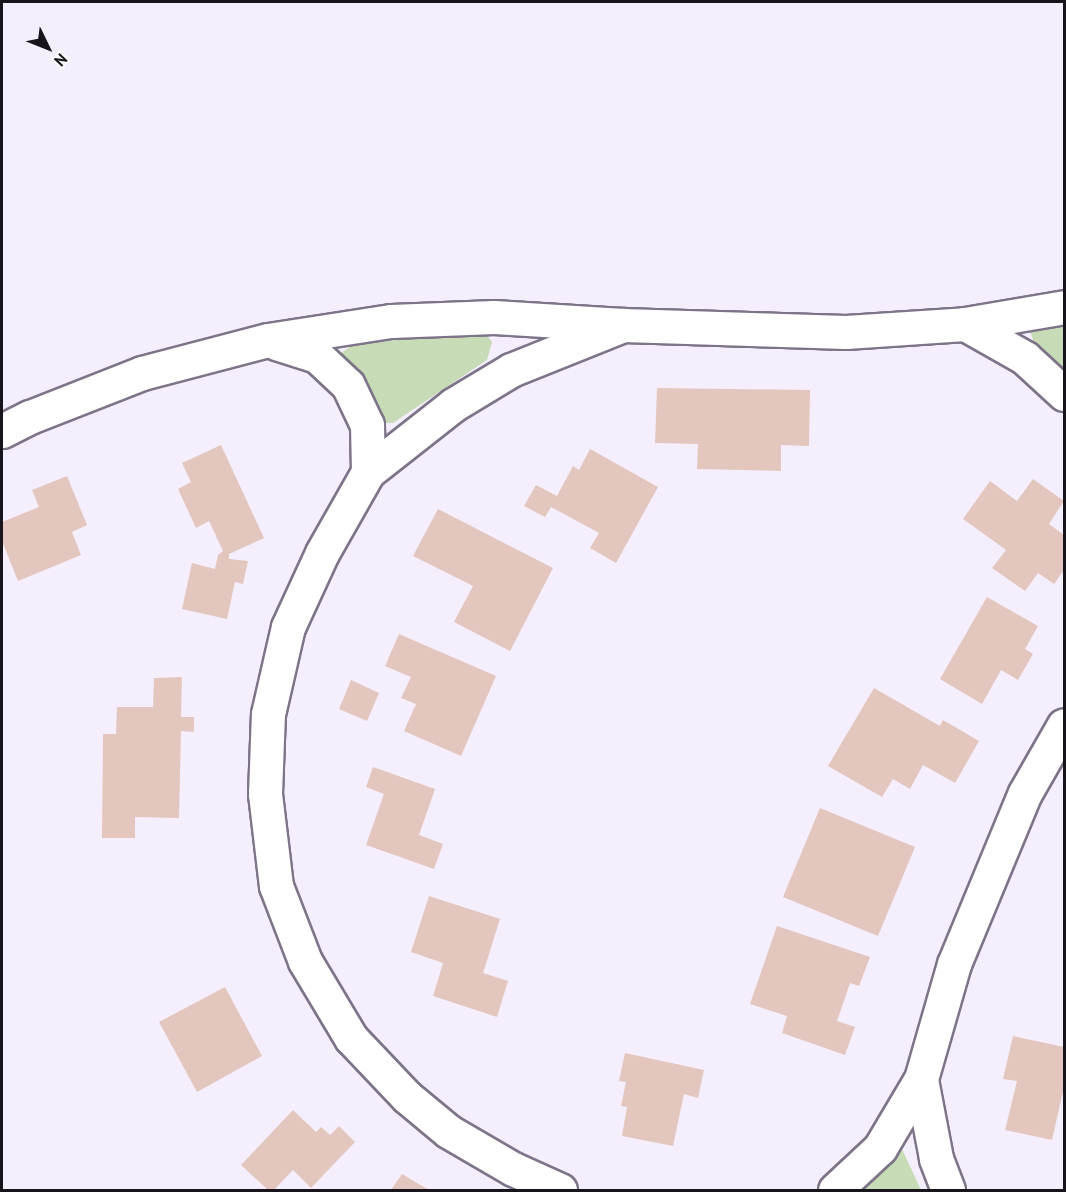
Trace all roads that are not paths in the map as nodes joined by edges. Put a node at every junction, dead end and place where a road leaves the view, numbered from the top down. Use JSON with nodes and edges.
{"nodes":[{"id":1,"x":1065,"y":308,"type":"edge"},
{"id":2,"x":965,"y":324,"type":"junction"},
{"id":3,"x":623,"y":325,"type":"junction"},
{"id":4,"x":268,"y":340,"type":"junction"},
{"id":5,"x":1065,"y":394,"type":"edge"},
{"id":6,"x":2,"y":431,"type":"edge"},
{"id":7,"x":368,"y":472,"type":"junction"},
{"id":8,"x":1065,"y":725,"type":"edge"},
{"id":9,"x":921,"y":1079,"type":"junction"},
{"id":10,"x":560,"y":1191,"type":"edge"},
{"id":11,"x":836,"y":1191,"type":"edge"},
{"id":12,"x":948,"y":1191,"type":"edge"}],
"edges":[{"from":1,"to":2,"type":"street"},
{"from":2,"to":3,"type":"street"},
{"from":2,"to":5,"type":"street"},
{"from":3,"to":4,"type":"street"},
{"from":3,"to":7,"type":"street"},
{"from":4,"to":6,"type":"street"},
{"from":4,"to":7,"type":"street"},
{"from":7,"to":10,"type":"street"},
{"from":8,"to":9,"type":"street"},
{"from":9,"to":11,"type":"street"},
{"from":9,"to":12,"type":"street"}]}
